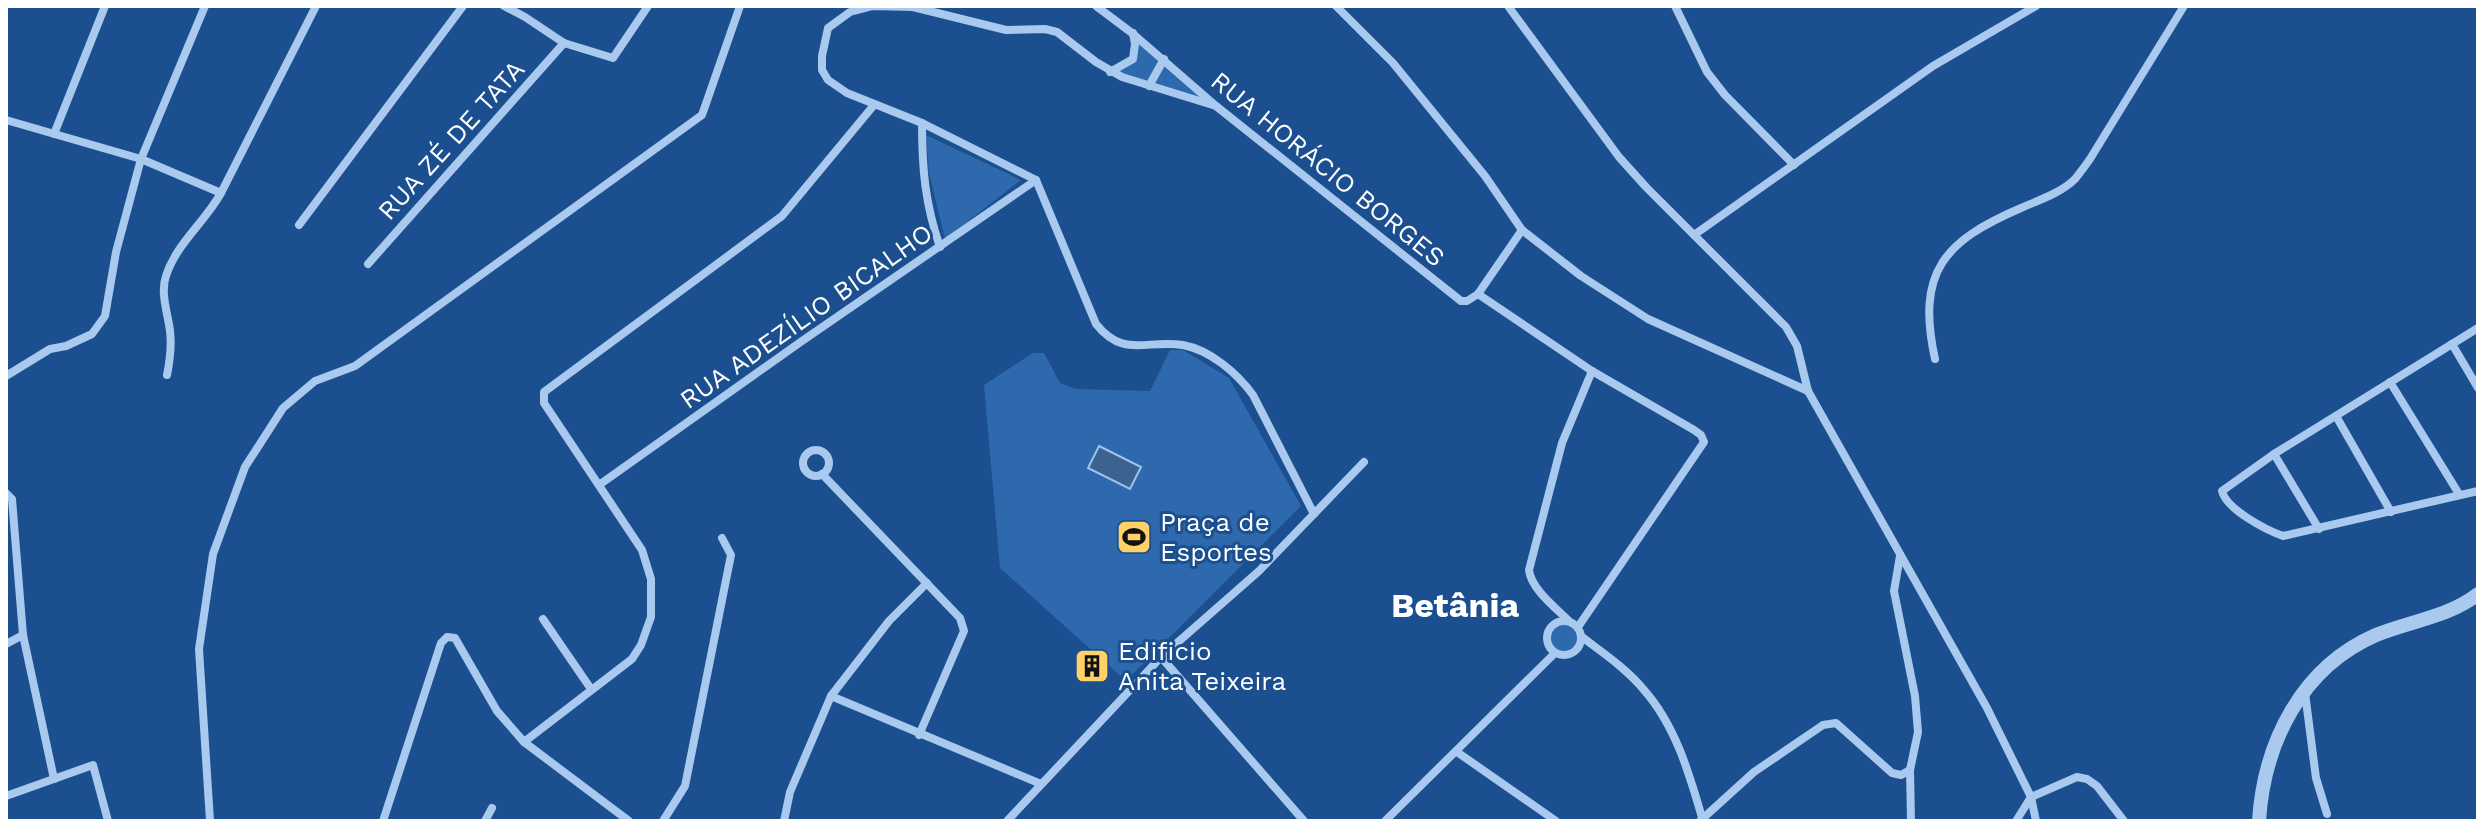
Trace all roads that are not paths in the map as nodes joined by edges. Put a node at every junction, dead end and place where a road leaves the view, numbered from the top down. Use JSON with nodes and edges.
{"nodes":[{"id":1,"x":105,"y":6,"type":"edge"},
{"id":2,"x":205,"y":6,"type":"edge"},
{"id":3,"x":316,"y":6,"type":"edge"},
{"id":4,"x":463,"y":6,"type":"edge"},
{"id":5,"x":504,"y":6,"type":"edge"},
{"id":6,"x":532,"y":6,"type":"edge"},
{"id":7,"x":648,"y":6,"type":"edge"},
{"id":8,"x":740,"y":6,"type":"edge"},
{"id":9,"x":1096,"y":6,"type":"edge"},
{"id":10,"x":1336,"y":6,"type":"edge"},
{"id":11,"x":1508,"y":6,"type":"edge"},
{"id":12,"x":1675,"y":6,"type":"edge"},
{"id":13,"x":2036,"y":6,"type":"edge"},
{"id":14,"x":2184,"y":6,"type":"edge"},
{"id":15,"x":525,"y":17,"type":"junction"},
{"id":16,"x":1132,"y":33,"type":"junction"},
{"id":17,"x":564,"y":43,"type":"junction"},
{"id":18,"x":1164,"y":59,"type":"junction"},
{"id":19,"x":1110,"y":72,"type":"junction"},
{"id":20,"x":1149,"y":86,"type":"junction"},
{"id":21,"x":874,"y":105,"type":"junction"},
{"id":22,"x":1216,"y":106,"type":"junction"},
{"id":23,"x":6,"y":120,"type":"edge"},
{"id":24,"x":922,"y":123,"type":"junction"},
{"id":25,"x":54,"y":134,"type":"junction"},
{"id":26,"x":141,"y":159,"type":"junction"},
{"id":27,"x":1794,"y":165,"type":"junction"},
{"id":28,"x":1036,"y":180,"type":"junction"},
{"id":29,"x":221,"y":193,"type":"junction"},
{"id":30,"x":299,"y":225,"type":"dead end"},
{"id":31,"x":1522,"y":230,"type":"junction"},
{"id":32,"x":1694,"y":235,"type":"junction"},
{"id":33,"x":940,"y":247,"type":"junction"},
{"id":34,"x":368,"y":264,"type":"dead end"},
{"id":35,"x":1478,"y":294,"type":"junction"},
{"id":36,"x":2478,"y":328,"type":"edge"},
{"id":37,"x":2452,"y":344,"type":"junction"},
{"id":38,"x":1935,"y":359,"type":"dead end"},
{"id":39,"x":1592,"y":371,"type":"junction"},
{"id":40,"x":167,"y":375,"type":"dead end"},
{"id":41,"x":6,"y":376,"type":"edge"},
{"id":42,"x":2390,"y":382,"type":"junction"},
{"id":43,"x":2478,"y":388,"type":"edge"},
{"id":44,"x":1808,"y":391,"type":"junction"},
{"id":45,"x":2336,"y":416,"type":"junction"},
{"id":46,"x":2274,"y":454,"type":"junction"},
{"id":47,"x":1364,"y":462,"type":"dead end"},
{"id":48,"x":822,"y":474,"type":"dead end"},
{"id":49,"x":599,"y":485,"type":"junction"},
{"id":50,"x":2478,"y":491,"type":"edge"},
{"id":51,"x":6,"y":493,"type":"edge"},
{"id":52,"x":2459,"y":494,"type":"junction"},
{"id":53,"x":2391,"y":512,"type":"junction"},
{"id":54,"x":1314,"y":514,"type":"junction"},
{"id":55,"x":2319,"y":529,"type":"junction"},
{"id":56,"x":722,"y":538,"type":"dead end"},
{"id":57,"x":1900,"y":556,"type":"junction"},
{"id":58,"x":927,"y":583,"type":"junction"},
{"id":59,"x":2478,"y":594,"type":"edge"},
{"id":60,"x":543,"y":619,"type":"dead end"},
{"id":61,"x":1569,"y":621,"type":"junction"},
{"id":62,"x":1578,"y":627,"type":"junction"},
{"id":63,"x":23,"y":635,"type":"junction"},
{"id":64,"x":1582,"y":637,"type":"junction"},
{"id":65,"x":6,"y":644,"type":"edge"},
{"id":66,"x":1555,"y":653,"type":"junction"},
{"id":67,"x":1161,"y":657,"type":"junction"},
{"id":68,"x":2304,"y":688,"type":"junction"},
{"id":69,"x":591,"y":689,"type":"junction"},
{"id":70,"x":831,"y":696,"type":"junction"},
{"id":71,"x":919,"y":735,"type":"junction"},
{"id":72,"x":524,"y":742,"type":"junction"},
{"id":73,"x":1457,"y":752,"type":"junction"},
{"id":74,"x":1910,"y":770,"type":"junction"},
{"id":75,"x":54,"y":779,"type":"junction"},
{"id":76,"x":1041,"y":784,"type":"junction"},
{"id":77,"x":6,"y":796,"type":"edge"},
{"id":78,"x":2031,"y":797,"type":"junction"},
{"id":79,"x":492,"y":808,"type":"dead end"},
{"id":80,"x":2327,"y":814,"type":"dead end"},
{"id":81,"x":1702,"y":820,"type":"edge"},
{"id":82,"x":108,"y":821,"type":"edge"},
{"id":83,"x":210,"y":821,"type":"edge"},
{"id":84,"x":383,"y":821,"type":"edge"},
{"id":85,"x":485,"y":821,"type":"edge"},
{"id":86,"x":629,"y":821,"type":"edge"},
{"id":87,"x":663,"y":821,"type":"edge"},
{"id":88,"x":784,"y":821,"type":"edge"},
{"id":89,"x":1007,"y":821,"type":"edge"},
{"id":90,"x":1304,"y":821,"type":"edge"},
{"id":91,"x":1385,"y":821,"type":"edge"},
{"id":92,"x":1556,"y":821,"type":"edge"},
{"id":93,"x":1911,"y":821,"type":"edge"},
{"id":94,"x":2016,"y":821,"type":"edge"},
{"id":95,"x":2036,"y":821,"type":"edge"},
{"id":96,"x":2124,"y":821,"type":"edge"},
{"id":97,"x":2259,"y":821,"type":"edge"}],
"edges":[{"from":1,"to":25,"type":"street"},
{"from":2,"to":26,"type":"street"},
{"from":3,"to":29,"type":"street"},
{"from":4,"to":30,"type":"street"},
{"from":5,"to":15,"type":"street"},
{"from":6,"to":15,"type":"street"},
{"from":7,"to":17,"type":"street"},
{"from":8,"to":83,"type":"street"},
{"from":9,"to":16,"type":"street","name":"RUA HORÁCIO BORGES"},
{"from":10,"to":31,"type":"street"},
{"from":11,"to":32,"type":"street"},
{"from":12,"to":27,"type":"street"},
{"from":13,"to":27,"type":"street"},
{"from":14,"to":38,"type":"street"},
{"from":15,"to":17,"type":"street"},
{"from":16,"to":18,"type":"street","name":"RUA HORÁCIO BORGES"},
{"from":16,"to":19,"type":"street"},
{"from":17,"to":34,"type":"street","name":"RUA ZÉ DE TATA"},
{"from":18,"to":20,"type":"street"},
{"from":18,"to":22,"type":"street","name":"RUA HORÁCIO BORGES"},
{"from":19,"to":20,"type":"street"},
{"from":19,"to":21,"type":"street"},
{"from":20,"to":22,"type":"street"},
{"from":21,"to":24,"type":"street"},
{"from":21,"to":49,"type":"street"},
{"from":22,"to":35,"type":"street","name":"RUA HORÁCIO BORGES"},
{"from":23,"to":25,"type":"street"},
{"from":24,"to":28,"type":"street"},
{"from":24,"to":33,"type":"street"},
{"from":25,"to":26,"type":"street"},
{"from":26,"to":29,"type":"street"},
{"from":26,"to":41,"type":"street"},
{"from":27,"to":32,"type":"street"},
{"from":28,"to":33,"type":"street","name":"RUA ADEZÍLIO BICALHO"},
{"from":28,"to":54,"type":"street"},
{"from":29,"to":40,"type":"street"},
{"from":31,"to":35,"type":"street"},
{"from":31,"to":44,"type":"street"},
{"from":32,"to":44,"type":"street"},
{"from":33,"to":49,"type":"street","name":"RUA ADEZÍLIO BICALHO"},
{"from":35,"to":39,"type":"street"},
{"from":36,"to":37,"type":"street"},
{"from":37,"to":42,"type":"street"},
{"from":37,"to":43,"type":"street"},
{"from":39,"to":61,"type":"street"},
{"from":39,"to":62,"type":"street"},
{"from":42,"to":45,"type":"street"},
{"from":42,"to":52,"type":"street"},
{"from":44,"to":57,"type":"street"},
{"from":45,"to":46,"type":"street"},
{"from":45,"to":53,"type":"street"},
{"from":46,"to":55,"type":"street"},
{"from":46,"to":55,"type":"street"},
{"from":47,"to":54,"type":"street"},
{"from":48,"to":58,"type":"street"},
{"from":49,"to":69,"type":"street"},
{"from":50,"to":52,"type":"street"},
{"from":51,"to":63,"type":"street"},
{"from":52,"to":53,"type":"street"},
{"from":53,"to":55,"type":"street"},
{"from":54,"to":67,"type":"street"},
{"from":56,"to":87,"type":"street"},
{"from":57,"to":74,"type":"street"},
{"from":57,"to":78,"type":"street"},
{"from":58,"to":70,"type":"street"},
{"from":58,"to":71,"type":"street"},
{"from":59,"to":68,"type":"street"},
{"from":60,"to":69,"type":"street"},
{"from":61,"to":62,"type":"street"},
{"from":61,"to":66,"type":"street"},
{"from":62,"to":64,"type":"street"},
{"from":63,"to":65,"type":"street"},
{"from":63,"to":75,"type":"street"},
{"from":64,"to":66,"type":"street"},
{"from":64,"to":81,"type":"street"},
{"from":66,"to":73,"type":"street"},
{"from":67,"to":76,"type":"street"},
{"from":67,"to":90,"type":"street"},
{"from":68,"to":80,"type":"street"},
{"from":68,"to":97,"type":"street"},
{"from":69,"to":72,"type":"street"},
{"from":70,"to":71,"type":"street"},
{"from":70,"to":88,"type":"street"},
{"from":71,"to":76,"type":"street"},
{"from":72,"to":84,"type":"street"},
{"from":72,"to":86,"type":"street"},
{"from":73,"to":91,"type":"street"},
{"from":73,"to":92,"type":"street"},
{"from":74,"to":81,"type":"street"},
{"from":74,"to":93,"type":"street"},
{"from":75,"to":77,"type":"street"},
{"from":75,"to":82,"type":"street"},
{"from":76,"to":89,"type":"street"},
{"from":78,"to":94,"type":"street"},
{"from":78,"to":95,"type":"street"},
{"from":78,"to":96,"type":"street"},
{"from":79,"to":85,"type":"street"}]}
